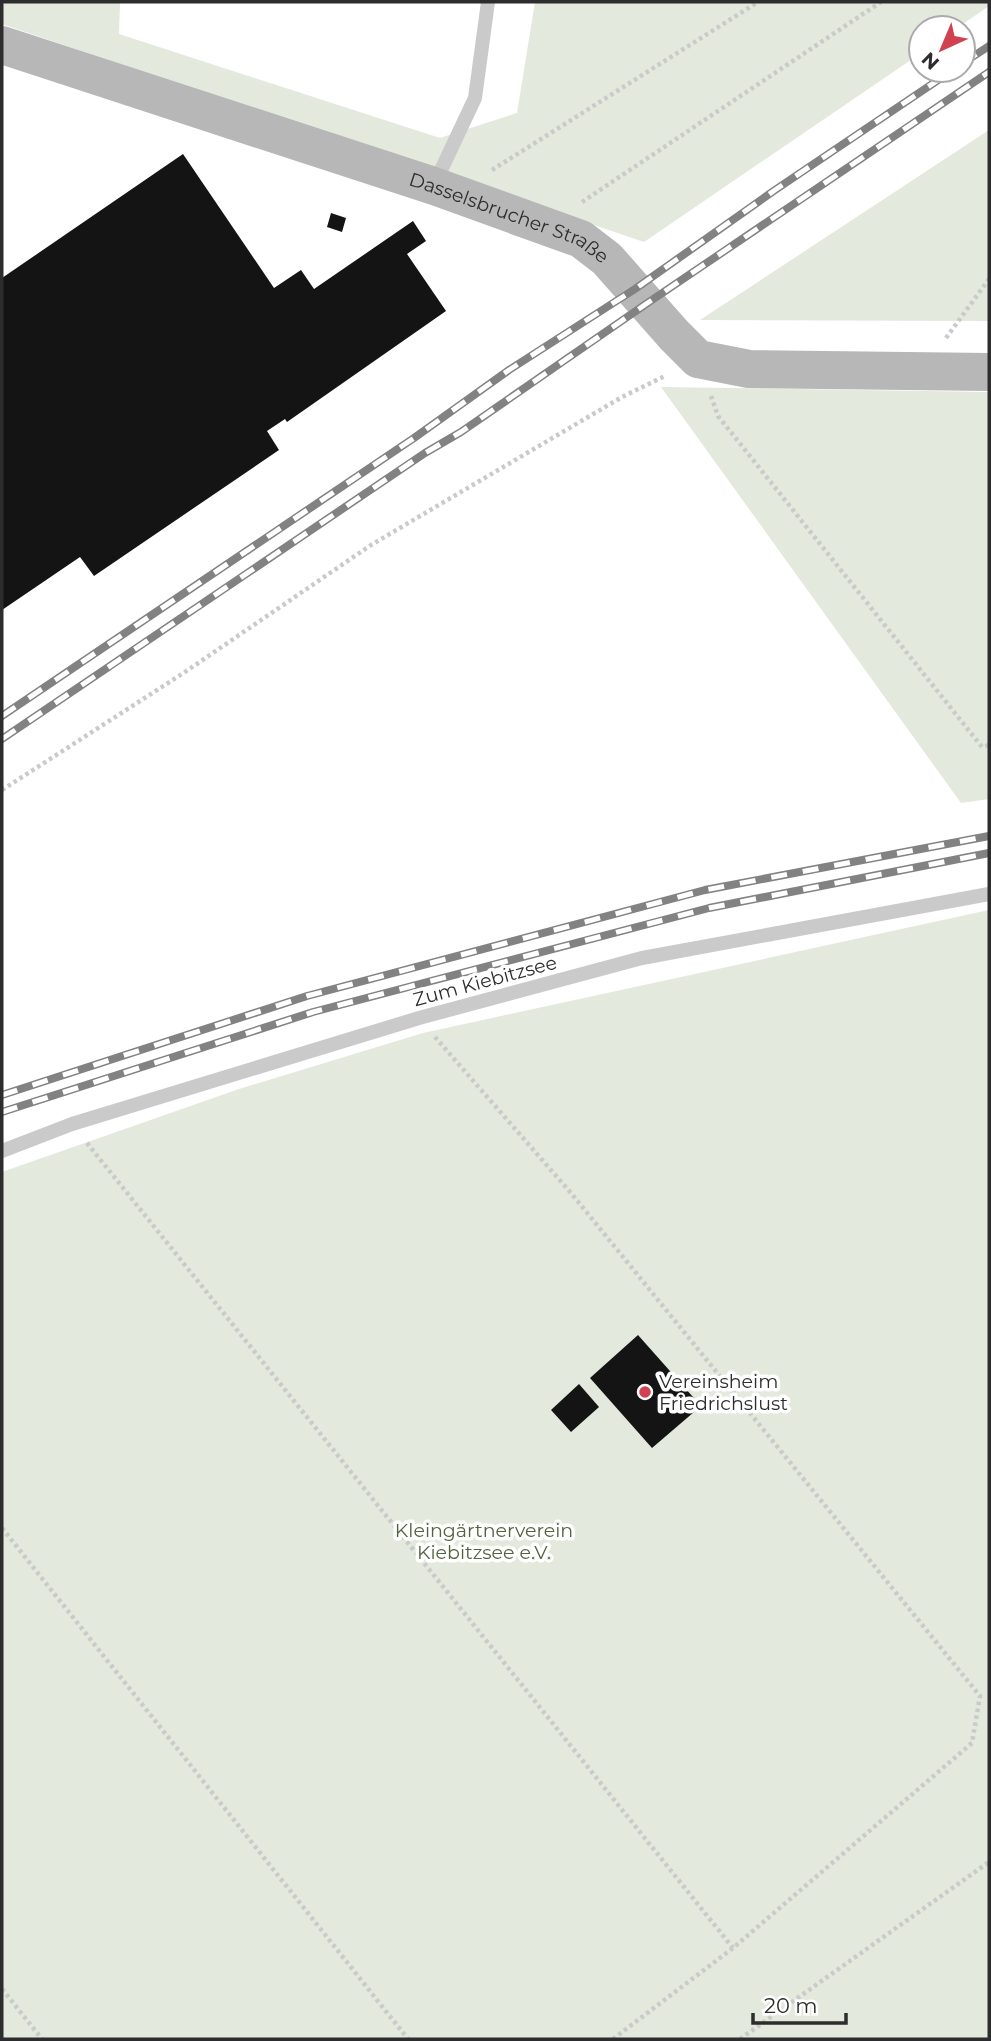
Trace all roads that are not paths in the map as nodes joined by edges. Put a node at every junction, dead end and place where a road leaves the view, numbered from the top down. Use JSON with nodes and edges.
{"nodes":[{"id":1,"x":488,"y":2,"type":"edge"},
{"id":2,"x":2,"y":45,"type":"edge"},
{"id":3,"x":445,"y":190,"type":"junction"},
{"id":4,"x":989,"y":372,"type":"edge"},
{"id":5,"x":989,"y":894,"type":"edge"},
{"id":6,"x":2,"y":1151,"type":"edge"}],
"edges":[{"from":1,"to":3,"type":"lane"},
{"from":2,"to":3,"type":"street","name":"Dasselsbrucher Straße"},
{"from":3,"to":4,"type":"street","name":"Dasselsbrucher Straße"},
{"from":5,"to":6,"type":"lane","name":"Zum Kiebitzsee"}]}
